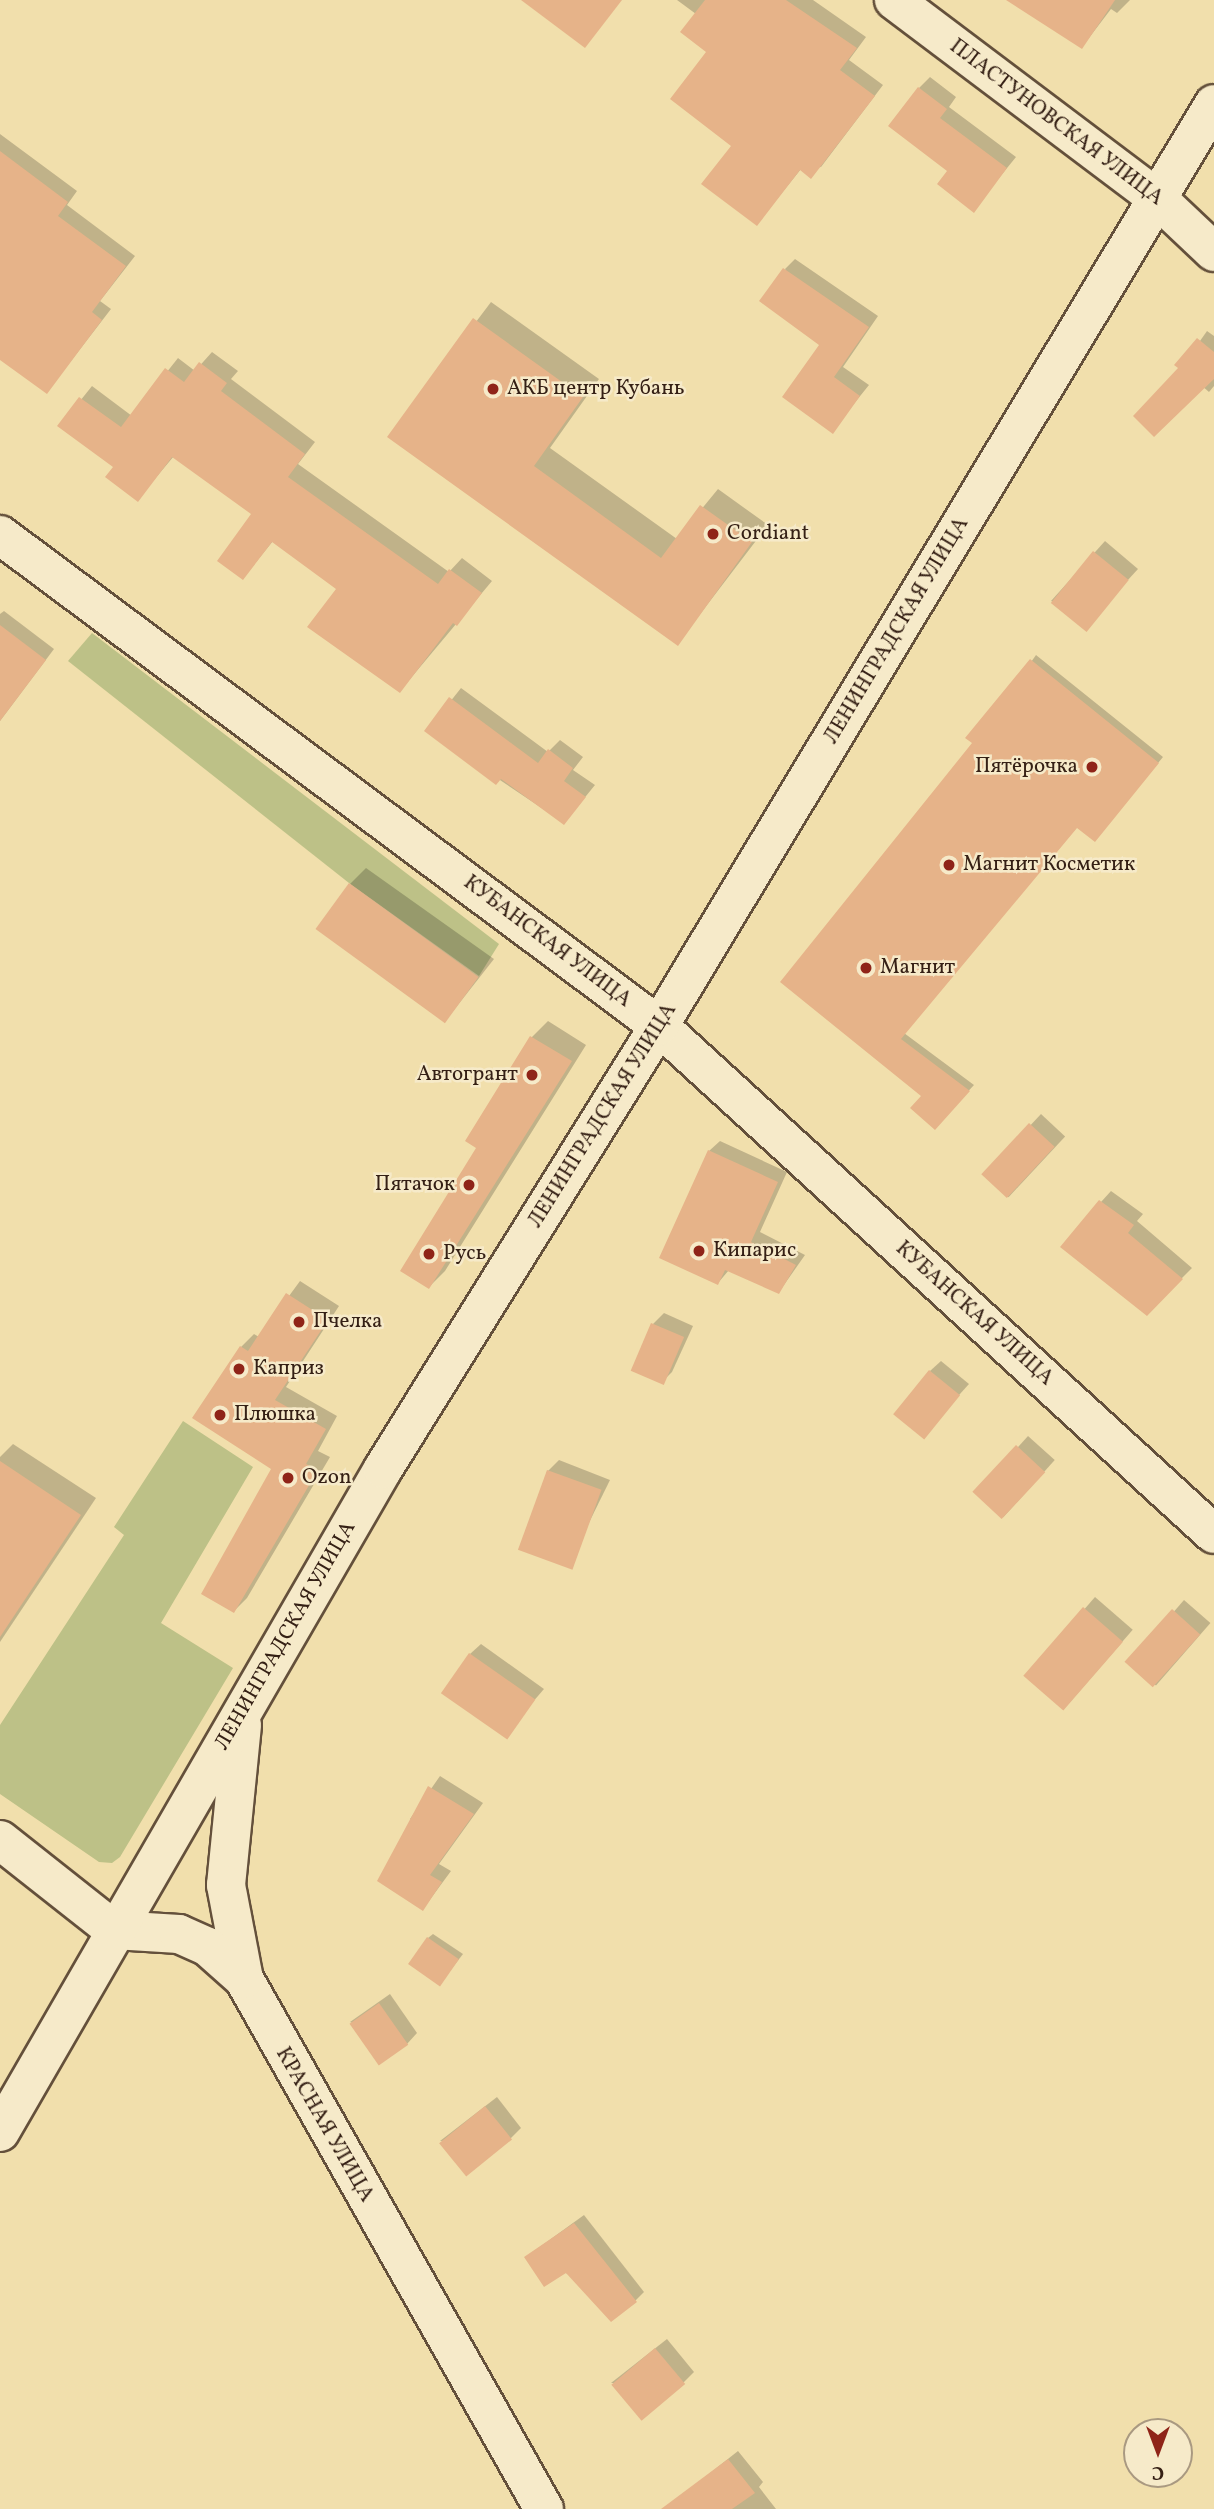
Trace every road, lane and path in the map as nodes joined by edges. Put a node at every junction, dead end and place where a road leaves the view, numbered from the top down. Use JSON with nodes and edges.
{"nodes":[{"id":1,"x":894,"y":0,"type":"edge"},
{"id":2,"x":1214,"y":104,"type":"edge"},
{"id":3,"x":1158,"y":199,"type":"junction"},
{"id":4,"x":1214,"y":252,"type":"edge"},
{"id":5,"x":0,"y":535,"type":"edge"},
{"id":6,"x":659,"y":1026,"type":"junction"},
{"id":7,"x":1214,"y":1534,"type":"edge"},
{"id":8,"x":245,"y":1706,"type":"junction"},
{"id":9,"x":0,"y":1840,"type":"edge"},
{"id":10,"x":114,"y":1930,"type":"junction"},
{"id":11,"x":244,"y":1979,"type":"junction"},
{"id":12,"x":0,"y":2132,"type":"edge"},
{"id":13,"x":544,"y":2509,"type":"edge"}],
"edges":[{"from":1,"to":3,"type":"street","name":"ПЛАСТУНОВСКАЯ УЛИЦА"},
{"from":2,"to":3,"type":"street","name":"ЛЕНИНГРАДСКАЯ УЛИЦА"},
{"from":3,"to":4,"type":"street","name":"ПЛАСТУНОВСКАЯ УЛИЦА"},
{"from":3,"to":6,"type":"street","name":"ЛЕНИНГРАДСКАЯ УЛИЦА"},
{"from":5,"to":6,"type":"street","name":"КУБАНСКАЯ УЛИЦА"},
{"from":6,"to":7,"type":"street","name":"КУБАНСКАЯ УЛИЦА"},
{"from":6,"to":8,"type":"street","name":"ЛЕНИНГРАДСКАЯ УЛИЦА"},
{"from":8,"to":10,"type":"street","name":"ЛЕНИНГРАДСКАЯ УЛИЦА"},
{"from":8,"to":11,"type":"street","name":"КРАСНАЯ УЛИЦА"},
{"from":9,"to":10,"type":"street"},
{"from":10,"to":11,"type":"street"},
{"from":10,"to":12,"type":"street","name":"ЛЕНИНГРАДСКАЯ УЛИЦА"},
{"from":11,"to":13,"type":"street","name":"КРАСНАЯ УЛИЦА"}]}
